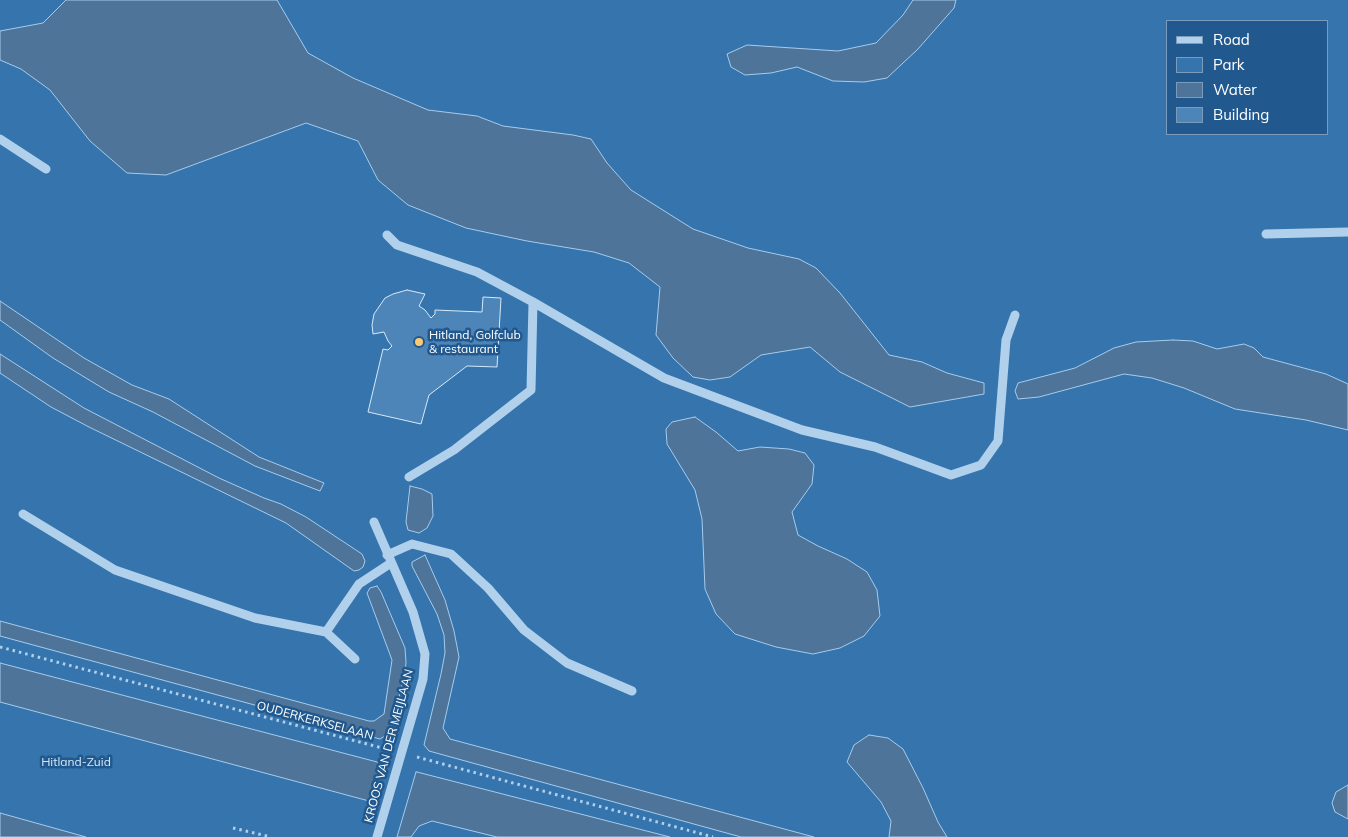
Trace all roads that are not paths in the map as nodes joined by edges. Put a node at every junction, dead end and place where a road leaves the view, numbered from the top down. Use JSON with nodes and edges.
{"nodes":[{"id":1,"x":0,"y":139,"type":"edge"},
{"id":2,"x":46,"y":169,"type":"dead end"},
{"id":3,"x":1348,"y":232,"type":"edge"},
{"id":4,"x":1266,"y":234,"type":"dead end"},
{"id":5,"x":387,"y":235,"type":"dead end"},
{"id":6,"x":534,"y":302,"type":"junction"},
{"id":7,"x":1015,"y":315,"type":"dead end"},
{"id":8,"x":409,"y":477,"type":"dead end"},
{"id":9,"x":23,"y":514,"type":"dead end"},
{"id":10,"x":374,"y":522,"type":"dead end"},
{"id":11,"x":389,"y":559,"type":"junction"},
{"id":12,"x":326,"y":632,"type":"junction"},
{"id":13,"x":355,"y":659,"type":"dead end"},
{"id":14,"x":632,"y":691,"type":"dead end"},
{"id":15,"x":377,"y":837,"type":"edge"}],
"edges":[{"from":1,"to":2,"type":"lane"},
{"from":3,"to":4,"type":"lane"},
{"from":5,"to":6,"type":"lane"},
{"from":6,"to":7,"type":"lane"},
{"from":6,"to":8,"type":"lane"},
{"from":9,"to":12,"type":"lane"},
{"from":10,"to":11,"type":"lane","name":"KROOS VAN DER MEIJLAAN"},
{"from":11,"to":12,"type":"lane"},
{"from":11,"to":14,"type":"lane"},
{"from":11,"to":15,"type":"lane","name":"KROOS VAN DER MEIJLAAN"},
{"from":12,"to":13,"type":"lane"}]}
